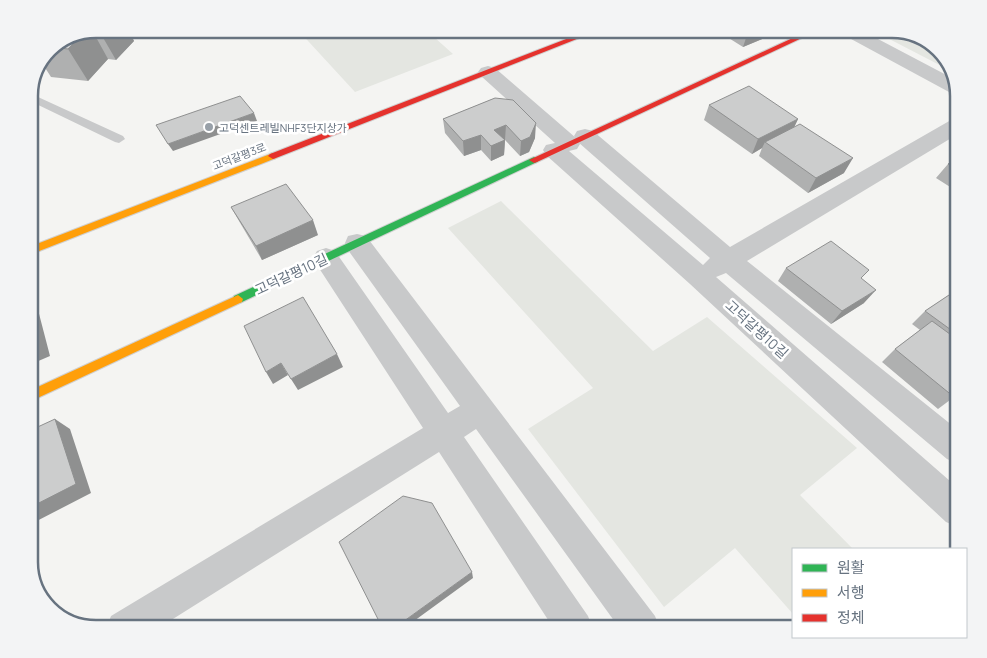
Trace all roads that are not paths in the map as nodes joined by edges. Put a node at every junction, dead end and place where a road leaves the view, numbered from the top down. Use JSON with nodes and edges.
{"nodes":[{"id":1,"x":575,"y":38,"type":"edge"},
{"id":2,"x":797,"y":38,"type":"edge"},
{"id":3,"x":863,"y":38,"type":"edge"},
{"id":4,"x":488,"y":72,"type":"junction"},
{"id":5,"x":948,"y":84,"type":"edge"},
{"id":6,"x":38,"y":101,"type":"edge"},
{"id":7,"x":950,"y":130,"type":"edge"},
{"id":8,"x":119,"y":139,"type":"dead end"},
{"id":9,"x":569,"y":143,"type":"junction"},
{"id":10,"x":357,"y":244,"type":"junction"},
{"id":11,"x":38,"y":247,"type":"edge"},
{"id":12,"x":326,"y":258,"type":"junction"},
{"id":13,"x":728,"y":260,"type":"junction"},
{"id":14,"x":699,"y":277,"type":"junction"},
{"id":15,"x":38,"y":394,"type":"edge"},
{"id":16,"x":480,"y":410,"type":"junction"},
{"id":17,"x":443,"y":433,"type":"junction"},
{"id":18,"x":950,"y":442,"type":"edge"},
{"id":19,"x":950,"y":492,"type":"edge"},
{"id":20,"x":139,"y":620,"type":"edge"},
{"id":21,"x":569,"y":620,"type":"edge"},
{"id":22,"x":635,"y":620,"type":"edge"}],
"edges":[{"from":1,"to":4,"type":"street","name":"고덕갈평3로"},
{"from":2,"to":9,"type":"street","name":"고덕갈평10길"},
{"from":3,"to":5,"type":"street"},
{"from":4,"to":9,"type":"street","name":"고덕갈평10길"},
{"from":4,"to":11,"type":"street","name":"고덕갈평3로"},
{"from":6,"to":8,"type":"lane"},
{"from":7,"to":13,"type":"street"},
{"from":9,"to":10,"type":"street","name":"고덕갈평10길"},
{"from":9,"to":13,"type":"street","name":"고덕갈평10길"},
{"from":9,"to":14,"type":"street","name":"고덕갈평10길"},
{"from":10,"to":12,"type":"street","name":"고덕갈평10길"},
{"from":10,"to":16,"type":"street"},
{"from":12,"to":15,"type":"street","name":"고덕갈평10길"},
{"from":12,"to":17,"type":"street"},
{"from":13,"to":14,"type":"street"},
{"from":13,"to":18,"type":"street","name":"고덕갈평10길"},
{"from":14,"to":19,"type":"street","name":"고덕갈평10길"},
{"from":16,"to":17,"type":"street"},
{"from":16,"to":22,"type":"street"},
{"from":17,"to":20,"type":"street"},
{"from":17,"to":21,"type":"street"}]}
